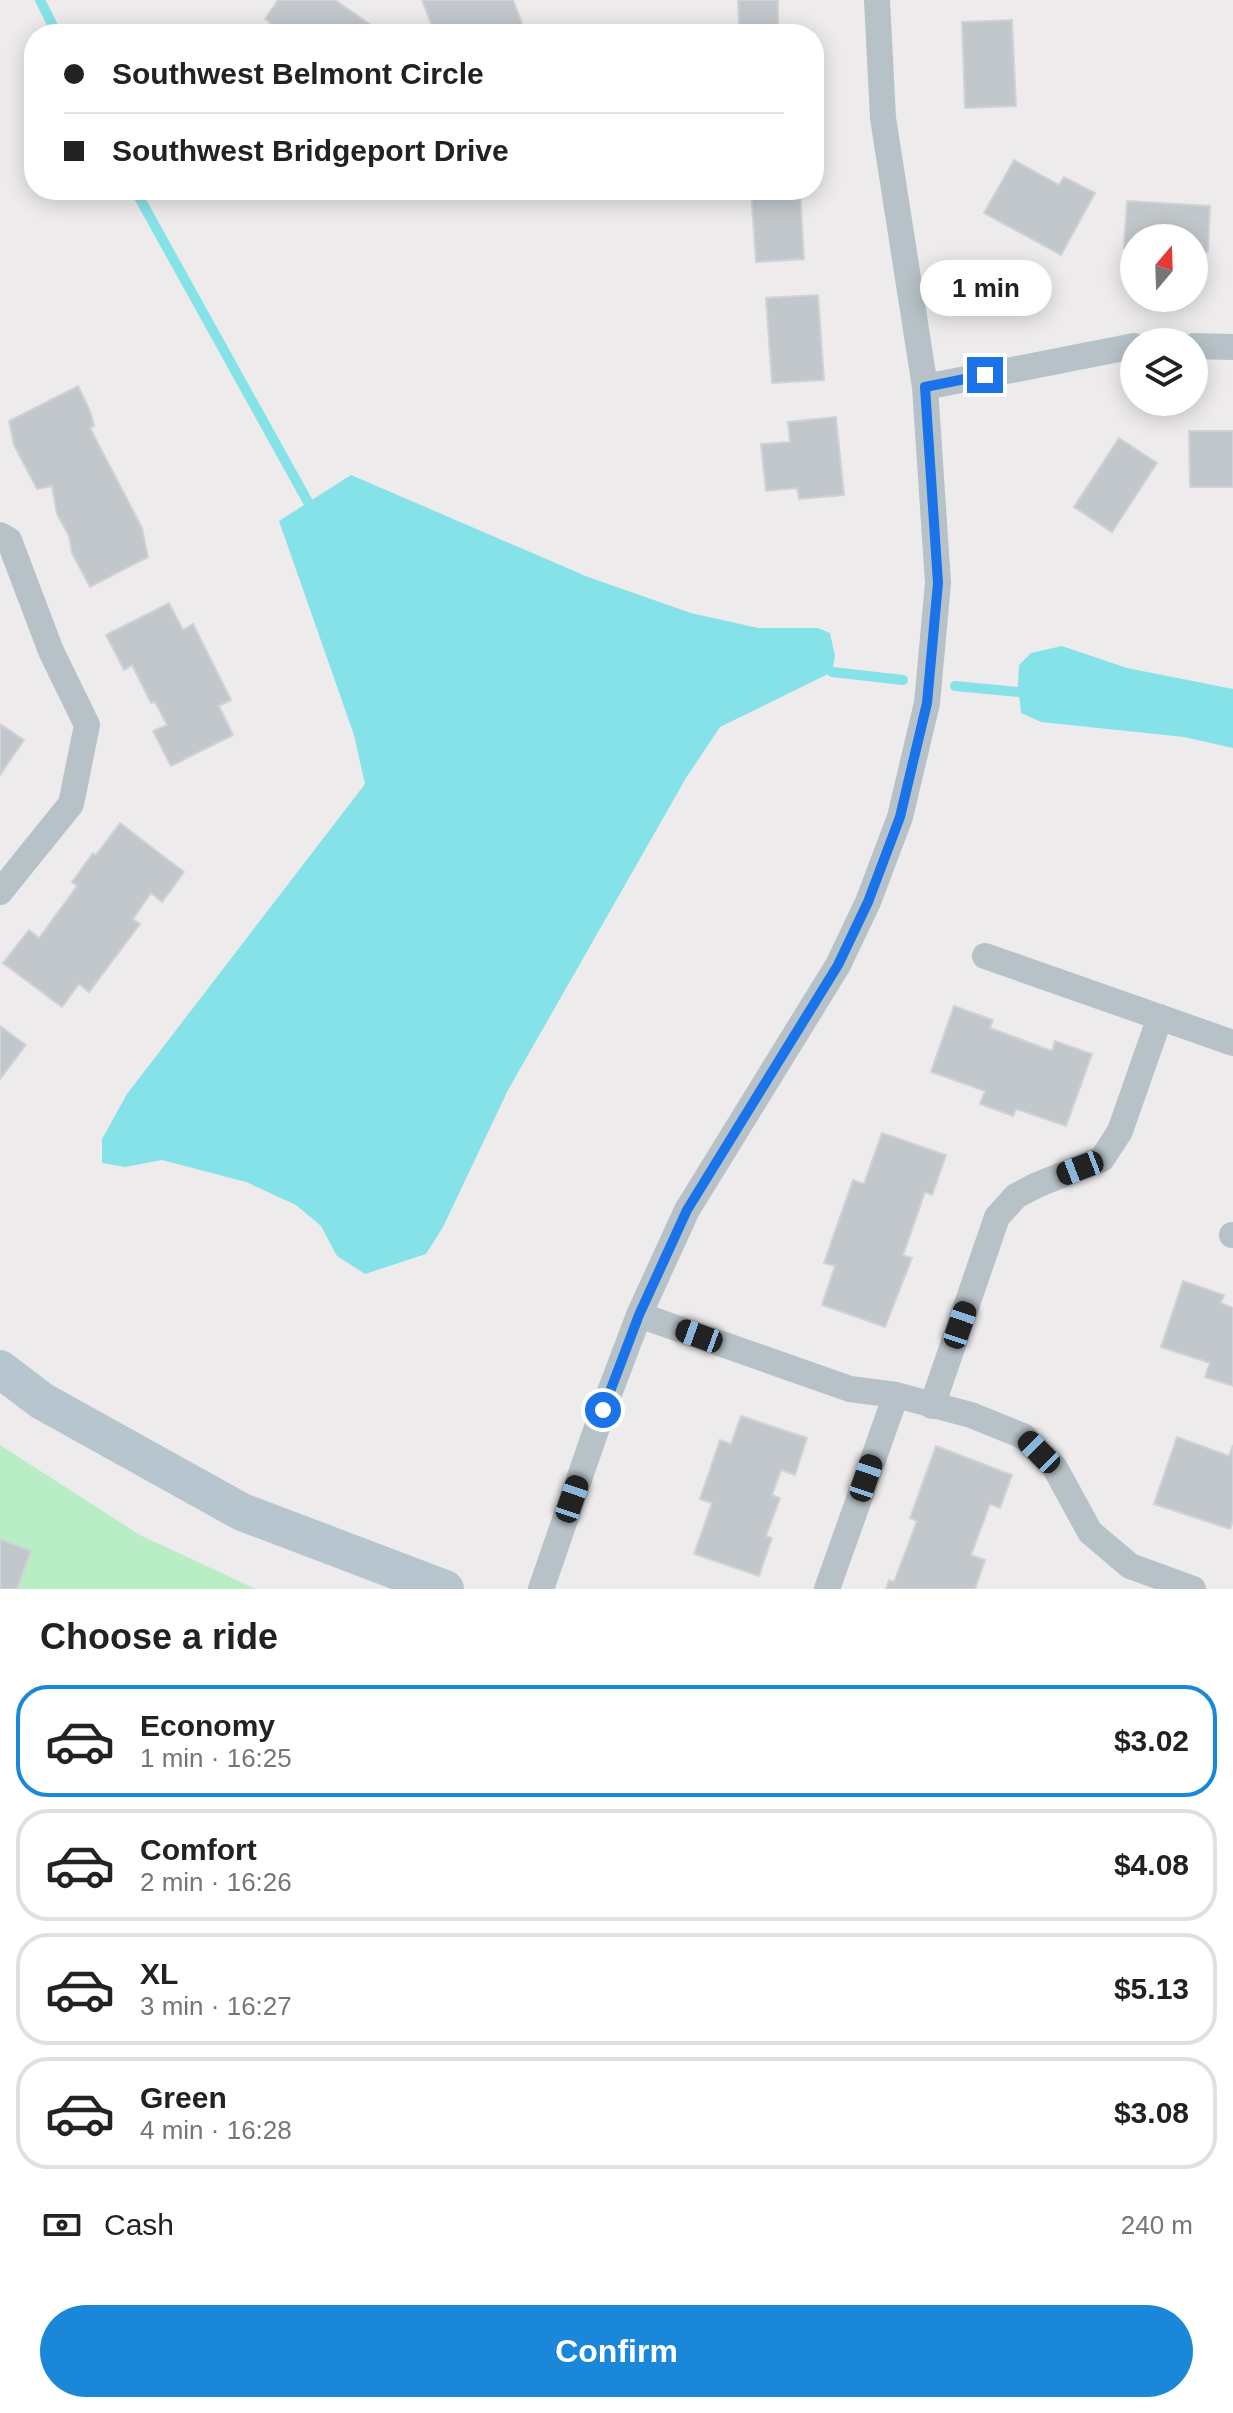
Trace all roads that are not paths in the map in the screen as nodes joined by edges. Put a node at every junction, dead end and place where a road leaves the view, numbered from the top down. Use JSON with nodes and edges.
{"nodes":[{"id":1,"x":877,"y":0,"type":"edge"},
{"id":2,"x":1208,"y":346,"type":"edge"},
{"id":3,"x":1233,"y":347,"type":"edge"},
{"id":4,"x":1120,"y":349,"type":"edge"},
{"id":5,"x":925,"y":387,"type":"junction"},
{"id":6,"x":0,"y":535,"type":"edge"},
{"id":7,"x":0,"y":892,"type":"edge"},
{"id":8,"x":985,"y":956,"type":"dead end"},
{"id":9,"x":1160,"y":1017,"type":"junction"},
{"id":10,"x":1233,"y":1043,"type":"edge"},
{"id":11,"x":639,"y":1315,"type":"junction"},
{"id":12,"x":0,"y":1369,"type":"edge"},
{"id":13,"x":896,"y":1395,"type":"junction"},
{"id":14,"x":932,"y":1406,"type":"junction"},
{"id":15,"x":445,"y":1589,"type":"edge"},
{"id":16,"x":541,"y":1589,"type":"edge"},
{"id":17,"x":827,"y":1589,"type":"edge"},
{"id":18,"x":1193,"y":1589,"type":"edge"}],
"edges":[{"from":1,"to":5,"type":"street"},
{"from":2,"to":3,"type":"street"},
{"from":4,"to":5,"type":"street"},
{"from":5,"to":11,"type":"street"},
{"from":6,"to":7,"type":"street"},
{"from":8,"to":9,"type":"street"},
{"from":9,"to":10,"type":"street"},
{"from":9,"to":14,"type":"street"},
{"from":11,"to":13,"type":"street"},
{"from":11,"to":16,"type":"street"},
{"from":12,"to":15,"type":"street"},
{"from":13,"to":14,"type":"street"},
{"from":13,"to":17,"type":"street"},
{"from":14,"to":18,"type":"street"}]}
